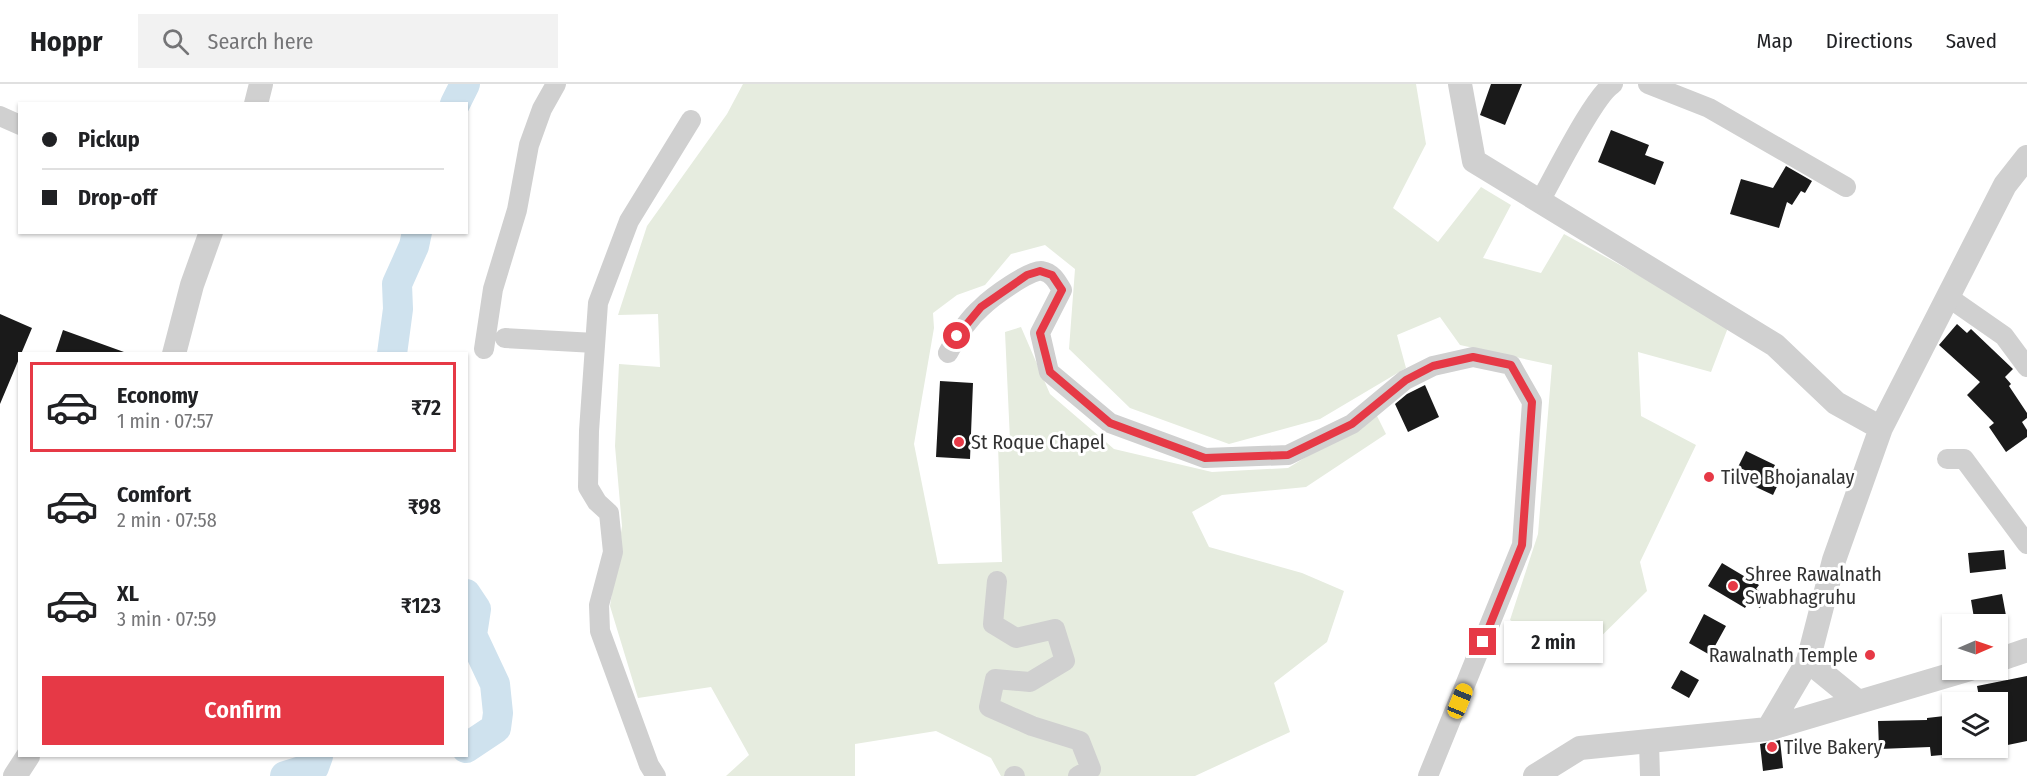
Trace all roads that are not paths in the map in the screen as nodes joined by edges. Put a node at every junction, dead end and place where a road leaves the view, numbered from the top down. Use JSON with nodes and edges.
{"nodes":[{"id":1,"x":261,"y":84,"type":"edge"},
{"id":2,"x":556,"y":84,"type":"edge"},
{"id":3,"x":1460,"y":84,"type":"edge"},
{"id":4,"x":1613,"y":84,"type":"edge"},
{"id":5,"x":1648,"y":84,"type":"edge"},
{"id":6,"x":256,"y":102,"type":"edge"},
{"id":7,"x":0,"y":116,"type":"edge"},
{"id":8,"x":691,"y":120,"type":"dead end"},
{"id":9,"x":18,"y":124,"type":"edge"},
{"id":10,"x":2027,"y":157,"type":"edge"},
{"id":11,"x":1846,"y":187,"type":"dead end"},
{"id":12,"x":1540,"y":201,"type":"junction"},
{"id":13,"x":210,"y":234,"type":"edge"},
{"id":14,"x":1948,"y":297,"type":"junction"},
{"id":15,"x":505,"y":338,"type":"dead end"},
{"id":16,"x":596,"y":343,"type":"junction"},
{"id":17,"x":484,"y":349,"type":"dead end"},
{"id":18,"x":175,"y":352,"type":"edge"},
{"id":19,"x":948,"y":353,"type":"dead end"},
{"id":20,"x":2027,"y":367,"type":"edge"},
{"id":21,"x":1881,"y":428,"type":"junction"},
{"id":22,"x":1947,"y":459,"type":"dead end"},
{"id":23,"x":2027,"y":544,"type":"edge"},
{"id":24,"x":998,"y":581,"type":"dead end"},
{"id":25,"x":2027,"y":650,"type":"edge"},
{"id":26,"x":2008,"y":657,"type":"edge"},
{"id":27,"x":1808,"y":661,"type":"junction"},
{"id":28,"x":1942,"y":677,"type":"edge"},
{"id":29,"x":1857,"y":701,"type":"junction"},
{"id":30,"x":1768,"y":729,"type":"junction"},
{"id":31,"x":1649,"y":742,"type":"junction"},
{"id":32,"x":27,"y":757,"type":"edge"},
{"id":33,"x":15,"y":776,"type":"edge"},
{"id":34,"x":656,"y":776,"type":"edge"},
{"id":35,"x":1078,"y":776,"type":"edge"},
{"id":36,"x":1428,"y":776,"type":"edge"},
{"id":37,"x":1535,"y":776,"type":"edge"},
{"id":38,"x":1650,"y":776,"type":"edge"}],
"edges":[{"from":1,"to":6,"type":"street"},
{"from":2,"to":17,"type":"street"},
{"from":3,"to":12,"type":"street"},
{"from":4,"to":12,"type":"street"},
{"from":5,"to":11,"type":"street"},
{"from":7,"to":9,"type":"street"},
{"from":8,"to":16,"type":"street"},
{"from":10,"to":14,"type":"street"},
{"from":12,"to":21,"type":"street"},
{"from":13,"to":18,"type":"street"},
{"from":14,"to":20,"type":"street"},
{"from":14,"to":21,"type":"street"},
{"from":15,"to":16,"type":"street"},
{"from":16,"to":34,"type":"street"},
{"from":19,"to":36,"type":"street"},
{"from":21,"to":27,"type":"street"},
{"from":22,"to":23,"type":"street"},
{"from":24,"to":35,"type":"street"},
{"from":25,"to":26,"type":"street"},
{"from":27,"to":29,"type":"street"},
{"from":27,"to":30,"type":"street"},
{"from":28,"to":29,"type":"street"},
{"from":29,"to":30,"type":"street"},
{"from":30,"to":31,"type":"street"},
{"from":31,"to":37,"type":"street"},
{"from":31,"to":38,"type":"street"},
{"from":32,"to":33,"type":"street"}]}
